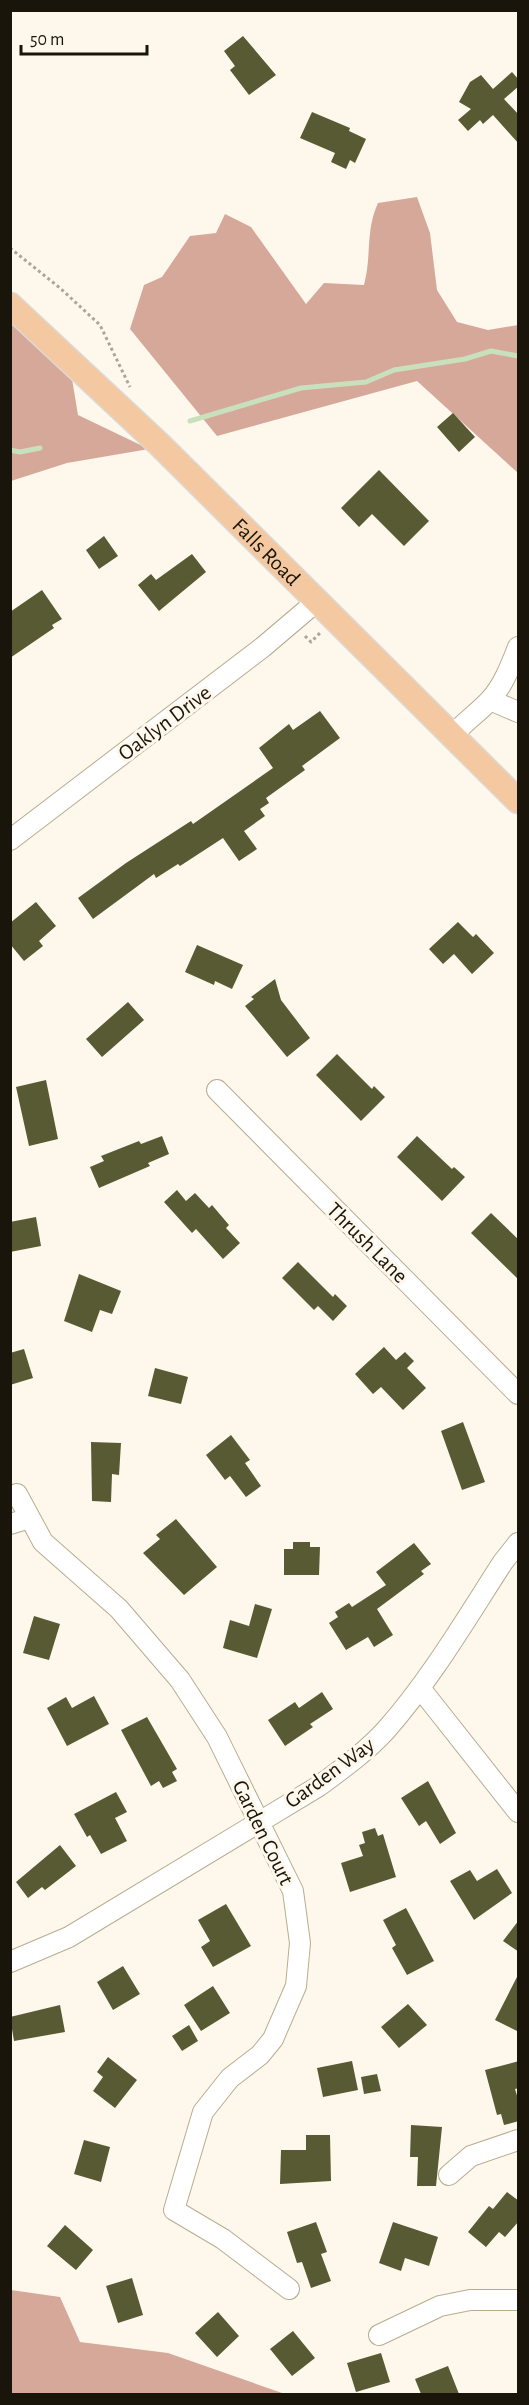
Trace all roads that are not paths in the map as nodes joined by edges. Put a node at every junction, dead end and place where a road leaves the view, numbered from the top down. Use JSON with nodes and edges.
{"nodes":[{"id":1,"x":10,"y":305,"type":"edge"},
{"id":2,"x":316,"y":602,"type":"junction"},
{"id":3,"x":519,"y":647,"type":"edge"},
{"id":4,"x":490,"y":700,"type":"junction"},
{"id":5,"x":519,"y":712,"type":"edge"},
{"id":6,"x":452,"y":736,"type":"junction"},
{"id":7,"x":519,"y":801,"type":"edge"},
{"id":8,"x":10,"y":840,"type":"edge"},
{"id":9,"x":217,"y":1090,"type":"dead end"},
{"id":10,"x":519,"y":1394,"type":"edge"},
{"id":11,"x":17,"y":1494,"type":"dead end"},
{"id":12,"x":30,"y":1518,"type":"junction"},
{"id":13,"x":10,"y":1524,"type":"edge"},
{"id":14,"x":519,"y":1543,"type":"edge"},
{"id":15,"x":420,"y":1688,"type":"junction"},
{"id":16,"x":519,"y":1812,"type":"edge"},
{"id":17,"x":260,"y":1820,"type":"junction"},
{"id":18,"x":10,"y":1962,"type":"edge"},
{"id":19,"x":519,"y":2140,"type":"edge"},
{"id":20,"x":448,"y":2175,"type":"dead end"},
{"id":21,"x":289,"y":2289,"type":"dead end"},
{"id":22,"x":519,"y":2300,"type":"edge"},
{"id":23,"x":379,"y":2335,"type":"dead end"}],
"edges":[{"from":1,"to":2,"type":"main road","name":"Falls Road"},
{"from":2,"to":6,"type":"main road","name":"Falls Road"},
{"from":2,"to":8,"type":"street","name":"Oaklyn Drive"},
{"from":3,"to":4,"type":"street"},
{"from":4,"to":5,"type":"street"},
{"from":4,"to":6,"type":"street"},
{"from":6,"to":7,"type":"main road","name":"Falls Road"},
{"from":9,"to":10,"type":"street","name":"Thrush Lane"},
{"from":11,"to":12,"type":"street","name":"Garden Court"},
{"from":12,"to":13,"type":"street"},
{"from":12,"to":17,"type":"street","name":"Garden Court"},
{"from":14,"to":15,"type":"street","name":"Garden Way"},
{"from":15,"to":16,"type":"street"},
{"from":15,"to":17,"type":"street","name":"Garden Way"},
{"from":17,"to":18,"type":"street","name":"Garden Way"},
{"from":17,"to":21,"type":"street","name":"Garden Court"},
{"from":19,"to":20,"type":"street"},
{"from":22,"to":23,"type":"street"}]}
